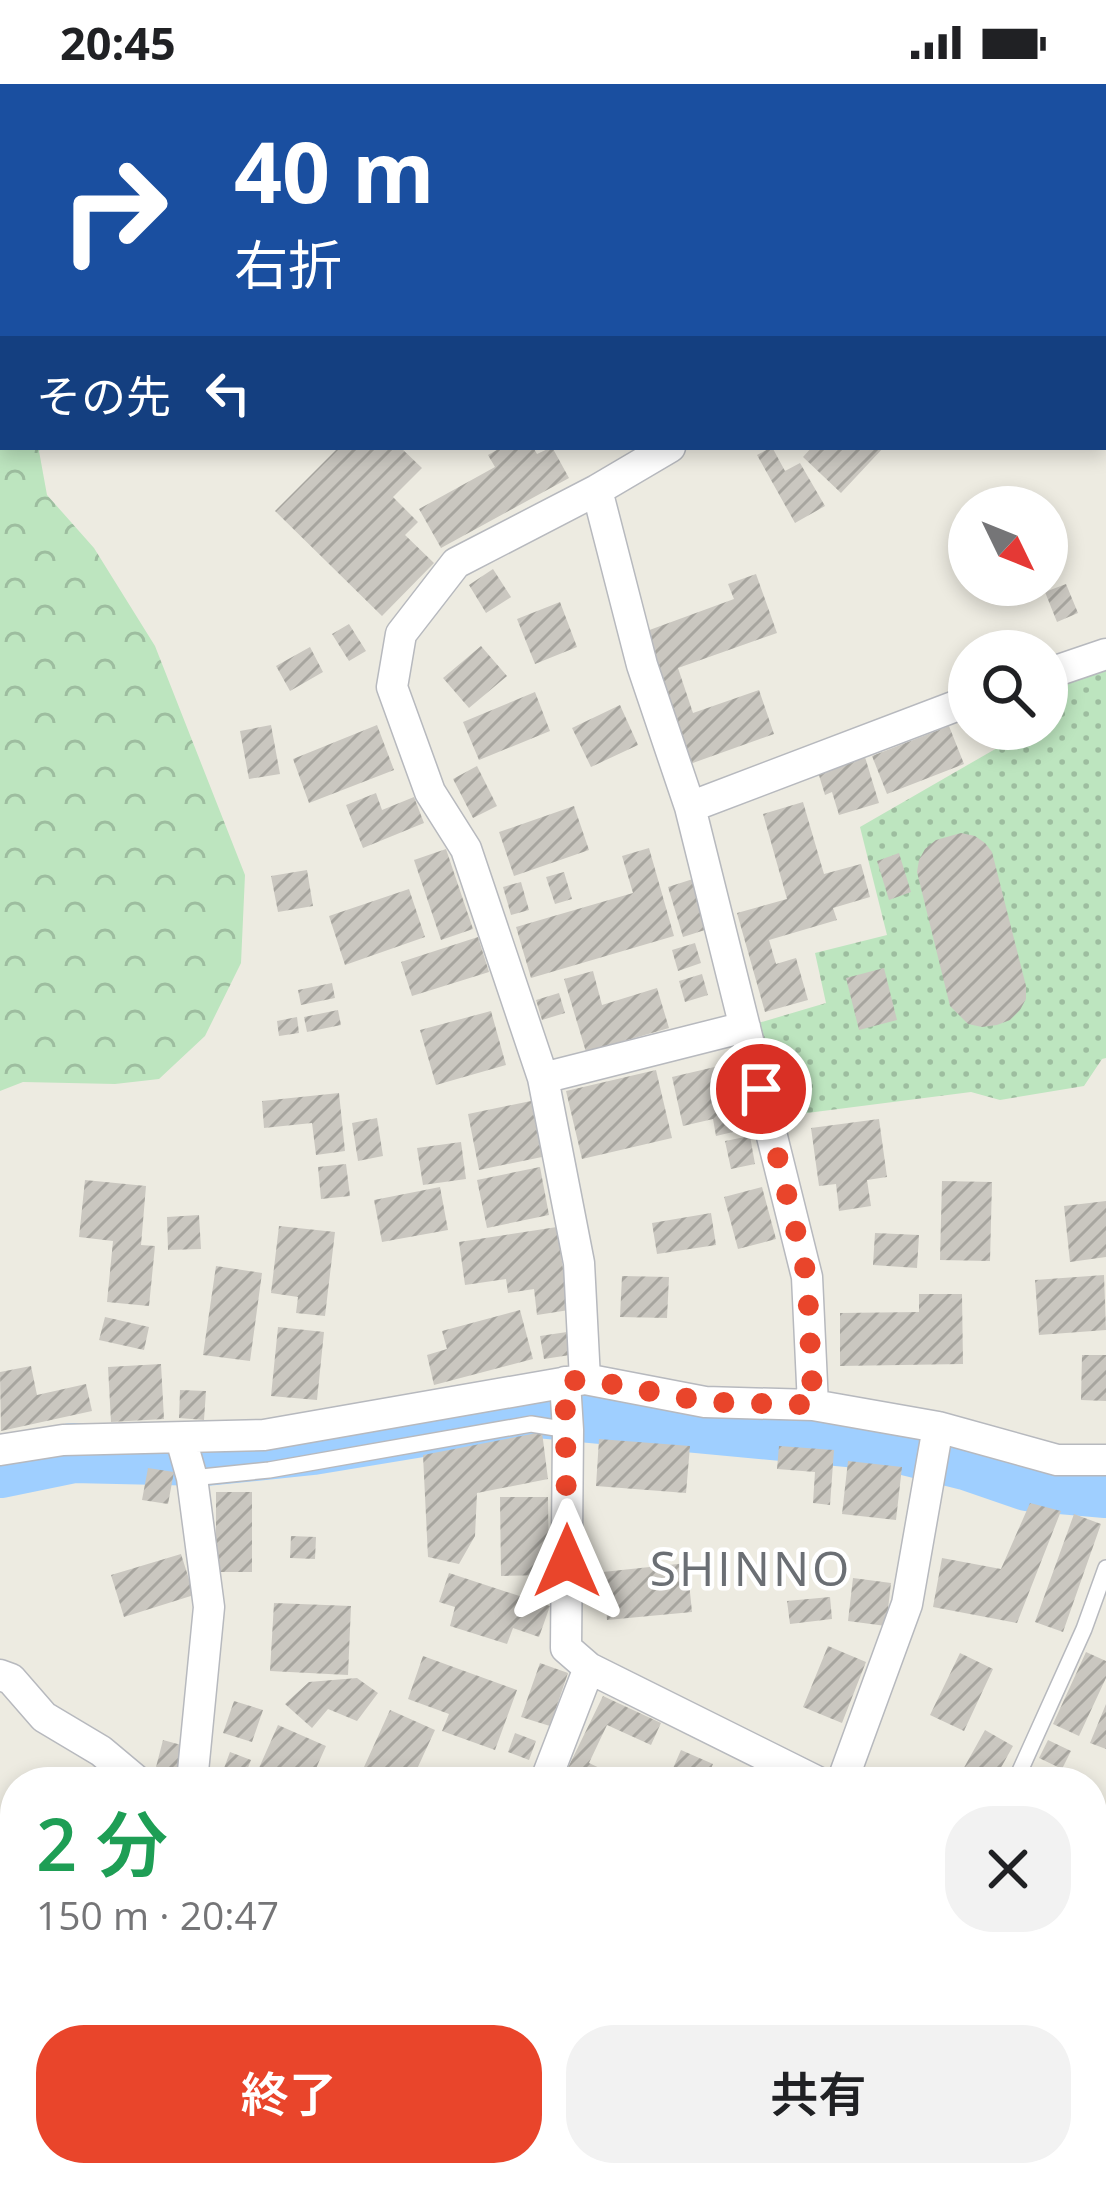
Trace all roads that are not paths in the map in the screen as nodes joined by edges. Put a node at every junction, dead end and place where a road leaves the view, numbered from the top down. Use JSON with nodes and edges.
{"nodes":[{"id":1,"x":665,"y":450,"type":"edge"},
{"id":2,"x":597,"y":490,"type":"junction"},
{"id":3,"x":1106,"y":654,"type":"edge"},
{"id":4,"x":1068,"y":667,"type":"edge"},
{"id":5,"x":948,"y":709,"type":"edge"},
{"id":6,"x":690,"y":807,"type":"junction"},
{"id":7,"x":745,"y":1027,"type":"junction"},
{"id":8,"x":542,"y":1078,"type":"junction"},
{"id":9,"x":572,"y":1382,"type":"junction"},
{"id":10,"x":813,"y":1405,"type":"junction"},
{"id":11,"x":938,"y":1427,"type":"junction"},
{"id":12,"x":568,"y":1430,"type":"junction"},
{"id":13,"x":181,"y":1440,"type":"junction"},
{"id":14,"x":0,"y":1450,"type":"edge"},
{"id":15,"x":1106,"y":1460,"type":"edge"},
{"id":16,"x":192,"y":1478,"type":"junction"},
{"id":17,"x":1106,"y":1568,"type":"edge"},
{"id":18,"x":589,"y":1668,"type":"junction"},
{"id":19,"x":0,"y":1676,"type":"edge"},
{"id":20,"x":120,"y":1767,"type":"edge"},
{"id":21,"x":193,"y":1767,"type":"edge"},
{"id":22,"x":550,"y":1767,"type":"edge"},
{"id":23,"x":788,"y":1767,"type":"edge"},
{"id":24,"x":847,"y":1767,"type":"edge"},
{"id":25,"x":1022,"y":1767,"type":"edge"}],
"edges":[{"from":1,"to":2,"type":"street"},
{"from":2,"to":6,"type":"street"},
{"from":2,"to":8,"type":"street"},
{"from":3,"to":4,"type":"street"},
{"from":5,"to":6,"type":"street"},
{"from":6,"to":7,"type":"street"},
{"from":7,"to":8,"type":"street"},
{"from":7,"to":10,"type":"street"},
{"from":8,"to":9,"type":"street"},
{"from":9,"to":10,"type":"street"},
{"from":9,"to":12,"type":"street"},
{"from":9,"to":13,"type":"street"},
{"from":10,"to":11,"type":"street"},
{"from":11,"to":15,"type":"street"},
{"from":11,"to":24,"type":"street"},
{"from":12,"to":16,"type":"lane"},
{"from":12,"to":18,"type":"street"},
{"from":13,"to":14,"type":"street"},
{"from":13,"to":16,"type":"street"},
{"from":16,"to":21,"type":"street"},
{"from":17,"to":25,"type":"lane"},
{"from":18,"to":22,"type":"street"},
{"from":18,"to":23,"type":"street"},
{"from":19,"to":20,"type":"street"}]}
